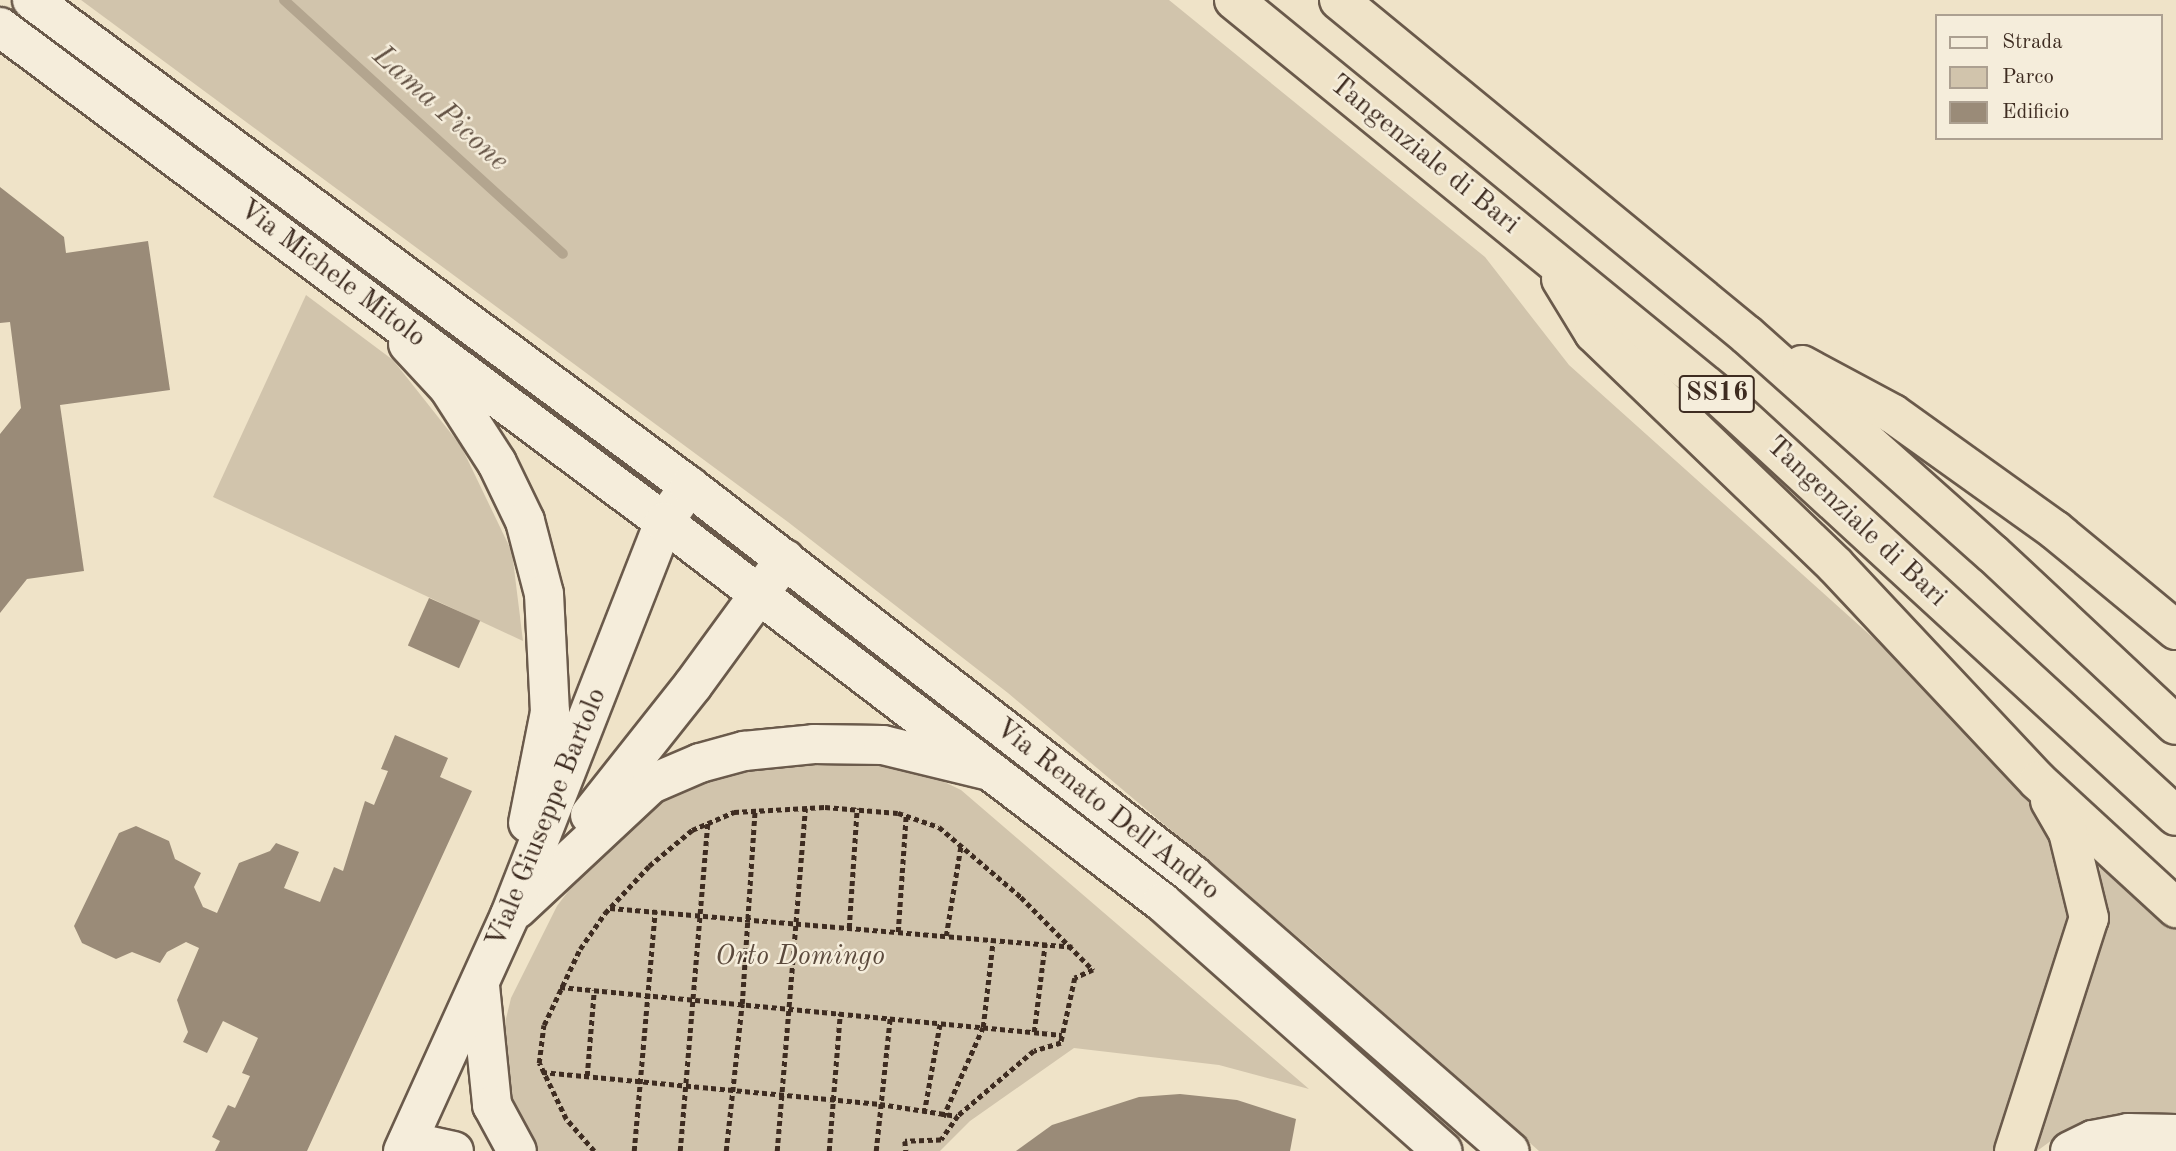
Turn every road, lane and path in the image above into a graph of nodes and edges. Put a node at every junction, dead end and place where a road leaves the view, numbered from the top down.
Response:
1 (32, 0) edge
2 (1234, 0) edge
3 (1339, 0) edge
4 (0, 27) edge
5 (1545, 253) junction
6 (371, 303) junction
7 (1747, 335) junction
8 (689, 486) junction
9 (664, 522) junction
10 (785, 559) junction
11 (760, 595) junction
12 (2176, 630) edge
13 (2176, 725) edge
14 (992, 771) junction
15 (2038, 781) junction
16 (805, 808) junction
17 (856, 808) junction
18 (755, 809) junction
19 (906, 815) junction
20 (2176, 816) edge
21 (708, 821) junction
22 (961, 844) junction
23 (610, 908) junction
24 (2176, 908) edge
25 (655, 911) junction
26 (510, 915) junction
27 (698, 915) junction
28 (748, 919) junction
29 (795, 923) junction
30 (849, 928) junction
31 (898, 932) junction
32 (946, 936) junction
33 (993, 940) junction
34 (1045, 944) junction
35 (1073, 947) junction
36 (480, 981) junction
37 (560, 987) junction
38 (594, 990) junction
39 (645, 994) junction
40 (690, 999) junction
41 (743, 1004) junction
42 (789, 1008) junction
43 (840, 1013) junction
44 (890, 1018) junction
45 (940, 1023) junction
46 (983, 1027) junction
47 (1034, 1032) junction
48 (1062, 1035) junction
49 (542, 1072) junction
50 (586, 1076) junction
51 (637, 1082) junction
52 (683, 1087) junction
53 (733, 1091) junction
54 (782, 1097) junction
55 (833, 1101) junction
56 (880, 1104) junction
57 (924, 1113) junction
58 (943, 1116) junction
59 (958, 1116) junction
60 (2176, 1134) edge
61 (409, 1148) edge
62 (454, 1151) edge
63 (517, 1151) edge
64 (594, 1151) edge
65 (634, 1151) edge
66 (680, 1151) edge
67 (726, 1151) edge
68 (778, 1151) edge
69 (829, 1151) edge
70 (876, 1151) edge
71 (906, 1151) edge
72 (1442, 1151) edge
73 (1509, 1151) edge
74 (2014, 1151) edge
75 (2070, 1151) edge

1 - 8 street, Via Michele Mitolo
2 - 5 highway, Tangenziale di Bari / SS16
3 - 7 highway, SS16
4 - 6 street, Via Michele Mitolo
5 - 15 highway
5 - 20 highway, Tangenziale di Bari / SS16
6 - 9 street, Via Michele Mitolo
6 - 26 street
7 - 12 highway
7 - 13 highway, SS16
8 - 9 street, Viale Giuseppe Bartolo
8 - 10 street, Via Renato Dell'Andro
9 - 11 street, Via Renato Dell'Andro
9 - 26 street, Viale Giuseppe Bartolo
10 - 11 street
10 - 73 street, Via Renato Dell'Andro
11 - 14 street, Via Renato Dell'Andro
11 - 26 street
14 - 26 street
14 - 72 street, Via Renato Dell'Andro
15 - 24 highway
15 - 74 highway
16 - 17 path
16 - 18 path
16 - 29 path
17 - 19 path
17 - 30 path
18 - 21 path
18 - 28 path
19 - 22 path
19 - 31 path
21 - 23 path
21 - 27 path
22 - 32 path
22 - 35 path
23 - 25 path
23 - 37 path
25 - 27 path
25 - 39 path
26 - 36 street, Viale Giuseppe Bartolo
27 - 28 path
27 - 40 path
28 - 29 path
28 - 41 path
29 - 30 path
29 - 42 path
30 - 31 path
31 - 32 path
32 - 33 path
33 - 34 path
33 - 46 path
34 - 35 path
34 - 47 path
35 - 48 path
36 - 61 street, Viale Giuseppe Bartolo
36 - 63 street
37 - 38 path
37 - 49 path
38 - 39 path
38 - 50 path
39 - 40 path
39 - 51 path
40 - 41 path
40 - 52 path
41 - 42 path
41 - 53 path
42 - 43 path
42 - 54 path
43 - 44 path
43 - 55 path
44 - 45 path
44 - 56 path
45 - 46 path
45 - 57 path
46 - 47 path
46 - 58 path
47 - 48 path
48 - 59 path
49 - 50 path
49 - 64 path
50 - 51 path
51 - 52 path
51 - 65 path
52 - 53 path
52 - 66 path
53 - 54 path
53 - 67 path
54 - 55 path
54 - 68 path
55 - 56 path
55 - 69 path
56 - 57 path
56 - 70 path
57 - 58 path
58 - 59 path
59 - 71 path
60 - 75 street
61 - 62 street

